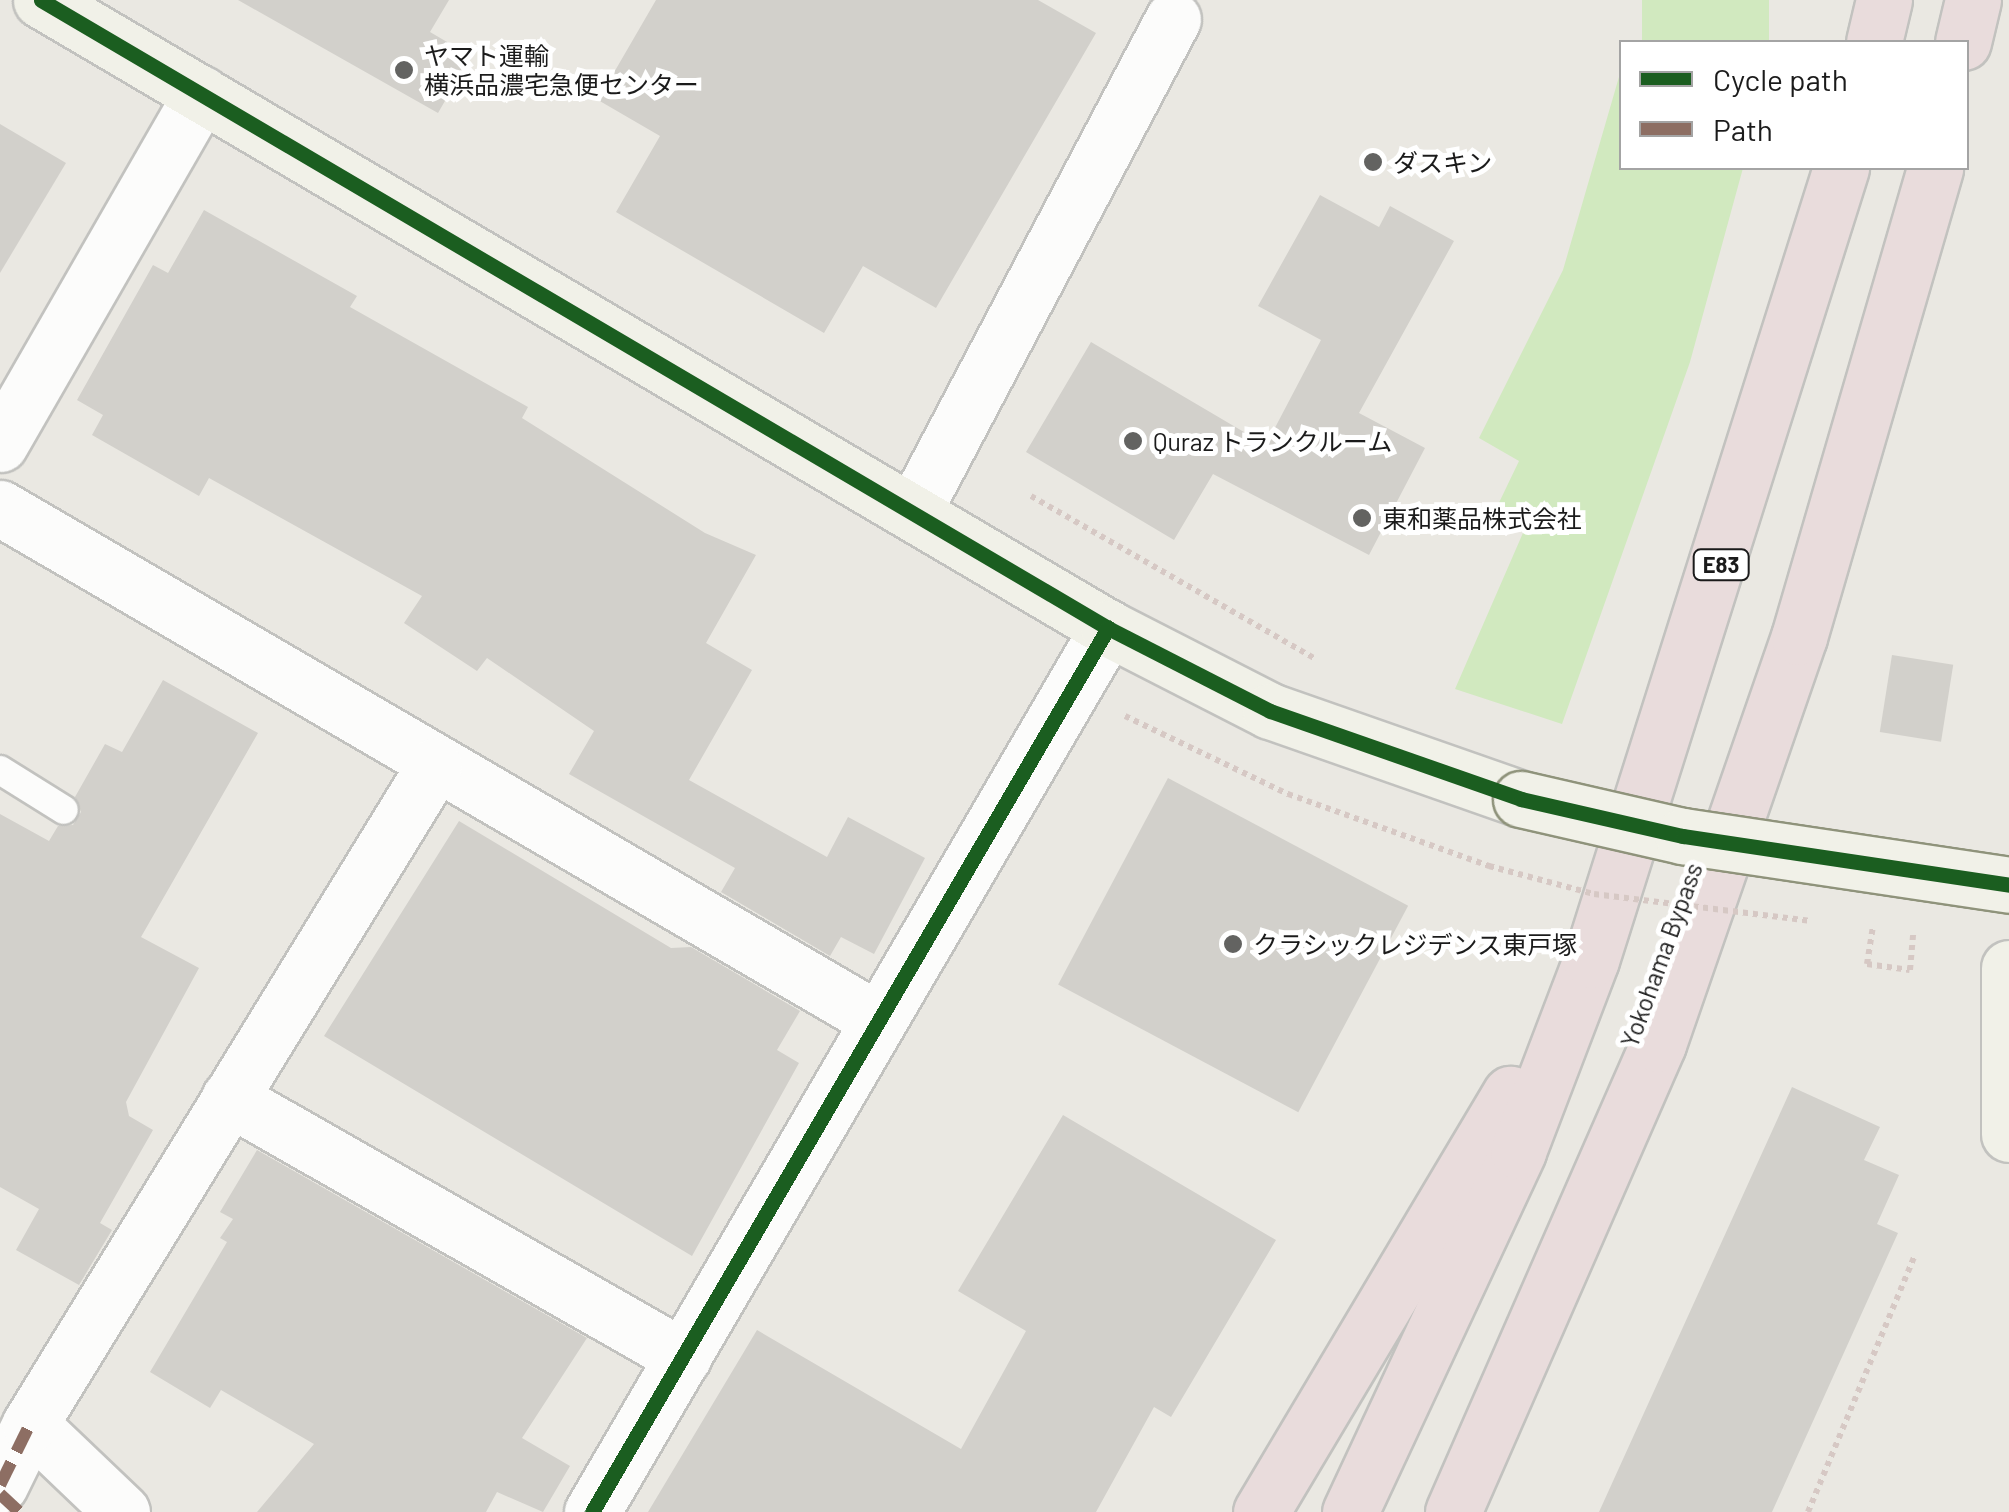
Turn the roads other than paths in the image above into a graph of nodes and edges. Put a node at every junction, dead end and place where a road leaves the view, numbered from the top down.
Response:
1 (41, 0) edge
2 (1884, 0) edge
3 (1973, 0) edge
4 (1173, 19) dead end
5 (1874, 40) edge
6 (1963, 40) edge
7 (202, 94) junction
8 (1839, 170) edge
9 (1934, 170) edge
10 (0, 444) edge
11 (0, 508) edge
12 (914, 510) junction
13 (1108, 628) junction
14 (434, 766) junction
15 (0, 770) edge
16 (64, 810) dead end
17 (2009, 884) edge
18 (1590, 960) junction
19 (2009, 968) edge
20 (878, 1020) junction
21 (228, 1098) junction
22 (2009, 1134) edge
23 (683, 1357) junction
24 (30, 1424) junction
25 (0, 1485) edge
26 (0, 1494) edge
27 (19, 1512) edge
28 (122, 1512) edge
29 (592, 1512) edge
30 (1261, 1512) edge
31 (1350, 1512) edge
32 (1453, 1512) edge

1 - 7 street
2 - 5 highway
3 - 6 highway
4 - 12 street
7 - 10 street
7 - 12 street
8 - 18 highway, E83
9 - 32 highway, Yokohama Bypass
11 - 14 street
12 - 13 street
13 - 17 street, bridge
13 - 20 street
14 - 20 street
14 - 21 street
15 - 16 lane
18 - 30 highway
18 - 31 highway, E83
19 - 22 street
20 - 23 street
21 - 23 street
21 - 24 street
23 - 29 street
24 - 25 street
24 - 28 street
26 - 27 street

